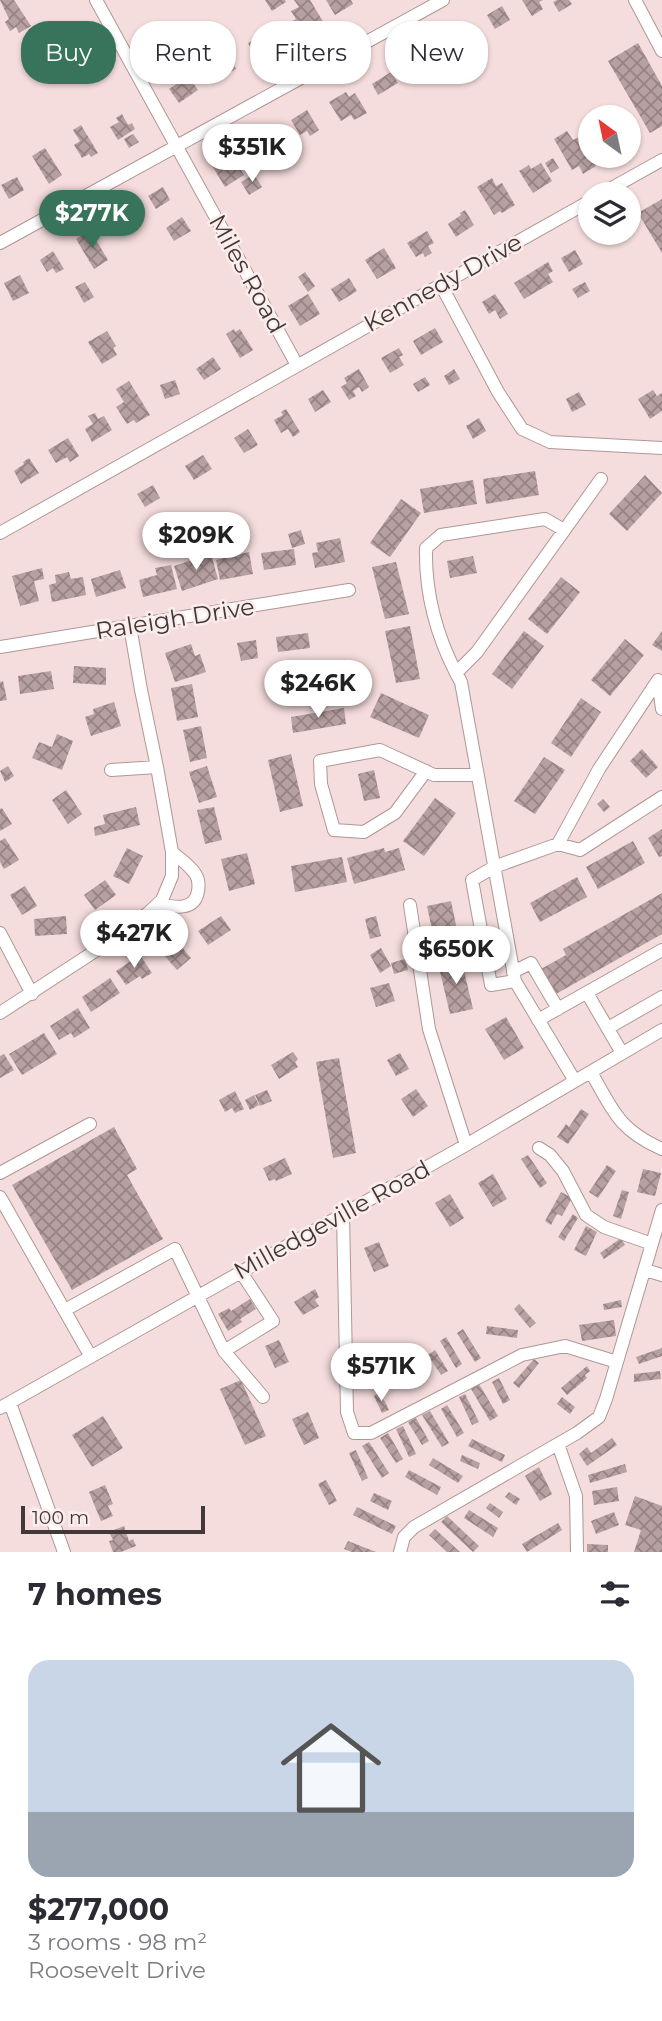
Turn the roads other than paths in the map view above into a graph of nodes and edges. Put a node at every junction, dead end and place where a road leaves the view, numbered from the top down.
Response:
1 (96, 0) edge
2 (443, 0) edge
3 (635, 0) edge
4 (662, 51) edge
5 (177, 146) junction
6 (662, 160) edge
7 (623, 182) edge
8 (578, 208) edge
9 (0, 243) edge
10 (441, 285) junction
11 (297, 365) junction
12 (662, 448) edge
13 (601, 479) dead end
14 (564, 530) junction
15 (0, 533) edge
16 (349, 590) dead end
17 (130, 626) junction
18 (0, 647) edge
19 (456, 673) junction
20 (662, 709) edge
21 (158, 766) junction
22 (111, 770) dead end
23 (426, 771) junction
24 (478, 775) junction
25 (662, 797) edge
26 (558, 844) junction
27 (172, 852) junction
28 (494, 867) junction
29 (158, 904) junction
30 (410, 905) dead end
31 (0, 933) edge
32 (662, 950) edge
33 (514, 976) junction
34 (587, 993) junction
35 (32, 994) junction
36 (662, 997) edge
37 (558, 1009) junction
38 (0, 1013) edge
39 (538, 1020) junction
40 (608, 1028) junction
41 (662, 1030) edge
42 (622, 1053) junction
43 (591, 1072) junction
44 (575, 1081) junction
45 (90, 1124) dead end
46 (466, 1145) junction
47 (539, 1148) dead end
48 (662, 1149) edge
49 (0, 1173) edge
50 (0, 1198) edge
51 (662, 1209) edge
52 (343, 1214) junction
53 (652, 1244) junction
54 (645, 1270) junction
55 (241, 1272) junction
56 (662, 1275) edge
57 (197, 1296) junction
58 (65, 1310) junction
59 (224, 1351) junction
60 (91, 1357) junction
61 (617, 1362) junction
62 (263, 1397) dead end
63 (5, 1405) edge
64 (558, 1444) junction
65 (64, 1552) edge
66 (400, 1552) edge
67 (576, 1552) edge

1 - 5 street, Miles Road
2 - 5 street
3 - 4 street
5 - 9 street
5 - 11 street, Miles Road
6 - 7 street
8 - 10 street, Kennedy Drive
10 - 11 street, Kennedy Drive
10 - 12 street
11 - 15 street, Kennedy Drive
13 - 14 street
14 - 19 street
14 - 19 street
16 - 17 street, Raleigh Drive
17 - 18 street, Raleigh Drive
17 - 21 street
19 - 24 street
20 - 26 street
21 - 22 street
21 - 27 street
23 - 23 street
23 - 24 street
24 - 28 street
25 - 26 street
26 - 28 street
27 - 29 street
27 - 29 street
28 - 33 street
28 - 33 street
29 - 35 street
30 - 46 street
31 - 35 street
32 - 34 street
33 - 37 street
33 - 39 street
34 - 37 street
34 - 40 street
35 - 38 street
36 - 40 street
37 - 39 street
39 - 44 street
40 - 42 street
41 - 42 street, Milledgeville Road
42 - 43 street, Milledgeville Road
43 - 44 street, Milledgeville Road
43 - 48 street
44 - 46 street, Milledgeville Road
45 - 49 street
46 - 52 street, Milledgeville Road
47 - 53 street
50 - 58 street
51 - 53 street
52 - 55 street, Milledgeville Road
52 - 61 street
53 - 54 street
54 - 56 street
54 - 61 street
55 - 57 street, Milledgeville Road
55 - 59 street
57 - 58 street
57 - 59 street
57 - 60 street, Milledgeville Road
58 - 60 street
59 - 62 street
60 - 63 street, Milledgeville Road
61 - 64 street
63 - 65 street
64 - 66 street
64 - 67 street

